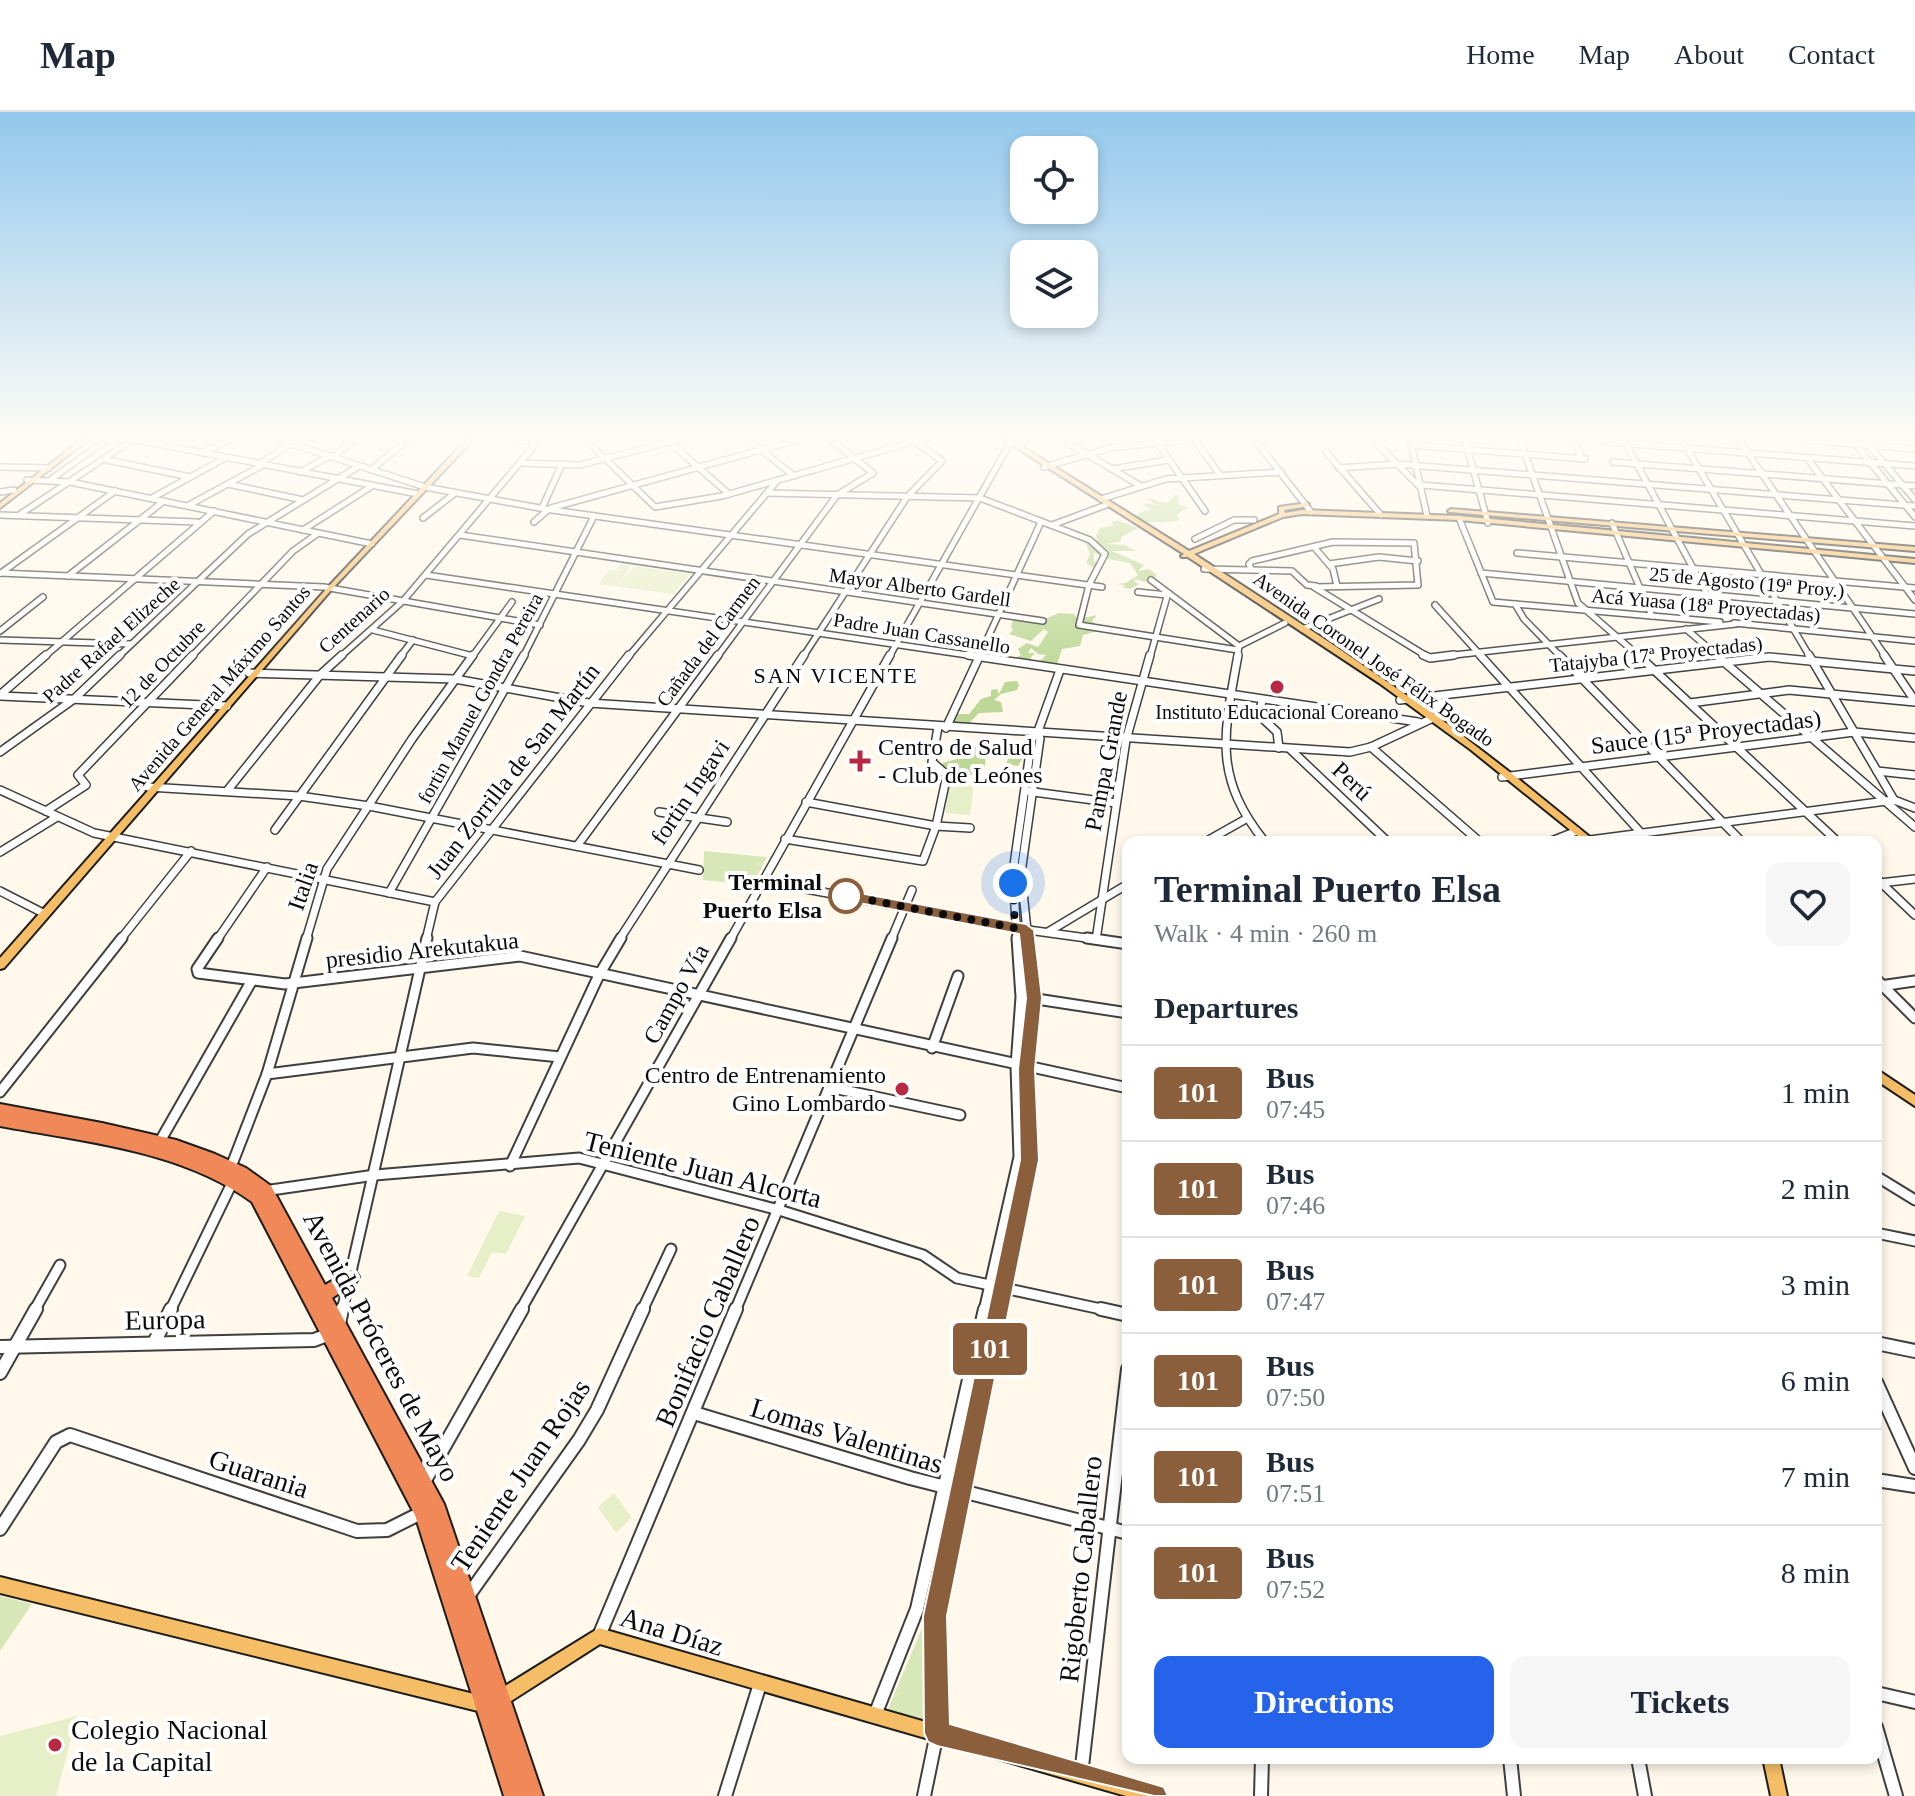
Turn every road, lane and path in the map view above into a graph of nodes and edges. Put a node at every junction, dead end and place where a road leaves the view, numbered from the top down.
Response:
1 (1459, 518) edge
2 (66, 519) edge
3 (74, 519) junction
4 (139, 519) edge
5 (203, 519) edge
6 (251, 519) edge
7 (273, 519) edge
8 (321, 519) edge
9 (393, 519) edge
10 (474, 519) edge
11 (537, 519) edge
12 (593, 519) edge
13 (612, 519) edge
14 (745, 519) edge
15 (820, 519) edge
16 (893, 519) edge
17 (969, 519) edge
18 (1032, 519) edge
19 (1066, 519) edge
20 (1129, 519) edge
21 (1273, 519) edge
22 (1462, 519) edge
23 (1487, 519) edge
24 (1549, 519) edge
25 (1565, 519) edge
26 (1666, 519) edge
27 (1730, 519) edge
28 (1793, 519) edge
29 (1825, 519) edge
30 (1854, 519) edge
31 (1254, 520) dead end
32 (135, 521) junction
33 (1856, 521) junction
34 (198, 522) junction
35 (267, 522) junction
36 (534, 522) dead end
37 (1041, 522) junction
38 (1488, 523) junction
39 (1612, 523) junction
40 (1052, 525) junction
41 (1220, 526) junction
42 (1915, 526) edge
43 (1671, 528) junction
44 (1552, 529) junction
45 (303, 530) junction
46 (317, 534) junction
47 (1236, 534) junction
48 (1617, 534) junction
49 (1739, 534) junction
50 (460, 535) junction
51 (730, 536) junction
52 (1195, 539) dead end
53 (1677, 540) junction
54 (1807, 540) junction
55 (369, 544) junction
56 (801, 545) junction
57 (1746, 546) junction
58 (1874, 546) junction
59 (1314, 547) junction
60 (1915, 549) edge
61 (1815, 552) junction
62 (576, 553) junction
63 (1517, 553) dead end
64 (870, 555) junction
65 (1187, 555) junction
66 (1562, 557) junction
67 (1883, 558) junction
68 (1418, 561) junction
69 (1915, 561) edge
70 (1629, 563) junction
71 (1329, 564) junction
72 (943, 565) junction
73 (1693, 568) junction
74 (1208, 569) junction
75 (1251, 569) junction
76 (701, 571) junction
77 (0, 573) edge
78 (1481, 573) junction
79 (426, 575) junction
80 (1016, 575) junction
81 (1762, 575) junction
82 (68, 576) junction
83 (132, 579) junction
84 (1151, 580) dead end
85 (1571, 581) junction
86 (1835, 581) junction
87 (198, 582) junction
88 (773, 582) junction
89 (261, 584) junction
90 (1089, 585) junction
91 (1317, 586) junction
92 (1337, 586) junction
93 (1102, 587) dead end
94 (1906, 587) junction
95 (327, 588) junction
96 (1640, 588) junction
97 (1915, 588) edge
98 (845, 592) junction
99 (1138, 592) dead end
100 (555, 594) junction
101 (1168, 594) junction
102 (1707, 594) junction
103 (43, 597) dead end
104 (1379, 599) dead end
105 (1915, 600) edge
106 (403, 601) junction
107 (1778, 601) junction
108 (512, 602) dead end
109 (919, 603) junction
110 (1515, 604) junction
111 (1435, 605) dead end
112 (1853, 608) junction
113 (1585, 609) junction
114 (1349, 611) junction
115 (666, 612) junction
116 (1915, 614) edge
117 (998, 615) junction
118 (1652, 616) junction
119 (1673, 617) junction
120 (499, 618) junction
121 (1043, 621) dead end
122 (743, 623) junction
123 (1285, 623) junction
124 (1736, 624) junction
125 (540, 625) junction
126 (1302, 629) junction
127 (1687, 629) junction
128 (1794, 629) junction
129 (373, 630) junction
130 (0, 631) edge
131 (818, 633) junction
132 (1618, 637) junction
133 (1872, 637) junction
134 (1155, 638) junction
135 (0, 640) edge
136 (413, 640) junction
137 (1915, 641) edge
138 (60, 642) junction
139 (131, 644) junction
140 (1549, 644) junction
141 (896, 645) junction
142 (1238, 648) junction
143 (1479, 652) junction
144 (473, 656) junction
145 (978, 658) junction
146 (1812, 660) junction
147 (1724, 662) junction
148 (1894, 669) junction
149 (1060, 670) junction
150 (1654, 670) junction
151 (1915, 671) edge
152 (252, 673) junction
153 (320, 675) junction
154 (386, 677) junction
155 (1582, 678) junction
156 (455, 679) junction
157 (1142, 683) junction
158 (1510, 687) junction
159 (508, 688) junction
160 (1762, 694) junction
161 (1832, 694) junction
162 (0, 696) edge
163 (1231, 696) junction
164 (74, 699) junction
165 (1403, 699) junction
166 (1262, 701) junction
167 (1915, 701) edge
168 (147, 702) junction
169 (589, 703) junction
170 (1690, 703) junction
171 (223, 706) junction
172 (676, 709) junction
173 (765, 715) junction
174 (1429, 718) junction
175 (854, 721) junction
176 (1393, 721) junction
177 (942, 728) junction
178 (1854, 732) junction
179 (1037, 734) junction
180 (1400, 734) junction
181 (1811, 737) junction
182 (1915, 738) edge
183 (1126, 740) junction
184 (1223, 745) junction
185 (1371, 747) junction
186 (1736, 747) junction
187 (1279, 748) junction
188 (1289, 748) junction
189 (0, 752) edge
190 (1660, 756) junction
191 (1581, 766) junction
192 (1877, 771) junction
193 (1915, 775) edge
194 (1505, 776) junction
195 (152, 788) junction
196 (0, 790) edge
197 (227, 791) junction
198 (1027, 791) junction
199 (299, 796) junction
200 (1890, 800) junction
201 (806, 802) junction
202 (1116, 803) junction
203 (369, 806) junction
204 (1915, 808) edge
205 (46, 811) junction
206 (659, 812) dead end
207 (1805, 812) junction
208 (433, 816) junction
209 (57, 817) junction
210 (696, 818) junction
211 (1244, 820) junction
212 (1722, 821) junction
213 (727, 822) dead end
214 (936, 826) junction
215 (1915, 827) edge
216 (970, 828) dead end
217 (494, 829) junction
218 (275, 830) dead end
219 (1574, 832) junction
220 (1641, 833) junction
221 (110, 836) junction
222 (1216, 836) edge
223 (1259, 836) edge
224 (1382, 836) edge
225 (1473, 836) edge
226 (1564, 836) edge
227 (1579, 836) edge
228 (1620, 836) edge
229 (1736, 836) edge
230 (1831, 836) edge
231 (785, 839) junction
232 (577, 846) junction
233 (191, 851) junction
234 (0, 852) edge
235 (667, 863) junction
236 (267, 867) junction
237 (699, 870) dead end
238 (325, 879) junction
239 (1915, 879) edge
240 (763, 881) junction
241 (1882, 881) edge
242 (1882, 885) edge
243 (1122, 887) edge
244 (912, 890) dead end
245 (0, 891) edge
246 (389, 893) junction
247 (1102, 899) junction
248 (435, 902) junction
249 (904, 907) junction
250 (42, 913) junction
251 (1915, 915) edge
252 (1021, 929) junction
253 (1047, 933) junction
254 (1096, 940) junction
255 (1122, 943) edge
256 (0, 956) edge
257 (0, 965) edge
258 (420, 968) junction
259 (599, 975) junction
260 (958, 976) dead end
261 (1915, 981) edge
262 (251, 982) junction
263 (295, 983) junction
264 (1882, 984) edge
265 (1882, 988) edge
266 (697, 997) junction
267 (1021, 997) junction
268 (1034, 998) junction
269 (1122, 1012) edge
270 (1915, 1018) edge
271 (852, 1030) junction
272 (932, 1048) junction
273 (399, 1057) junction
274 (560, 1057) junction
275 (1021, 1068) junction
276 (1882, 1069) edge
277 (267, 1074) junction
278 (1882, 1078) edge
279 (829, 1087) junction
280 (1122, 1087) edge
281 (0, 1092) edge
282 (1915, 1093) edge
283 (1915, 1101) edge
284 (0, 1110) edge
285 (960, 1115) dead end
286 (0, 1120) edge
287 (159, 1143) junction
288 (604, 1165) junction
289 (510, 1166) junction
290 (233, 1175) junction
291 (375, 1175) junction
292 (1882, 1180) edge
293 (259, 1192) junction
294 (1915, 1200) edge
295 (779, 1210) junction
296 (1882, 1234) edge
297 (1915, 1241) edge
298 (671, 1249) dead end
299 (60, 1265) dead end
300 (351, 1277) junction
301 (998, 1287) junction
302 (324, 1294) junction
303 (1122, 1314) edge
304 (334, 1329) junction
305 (154, 1343) junction
306 (1882, 1344) edge
307 (16, 1346) junction
308 (0, 1347) edge
309 (1915, 1351) edge
310 (0, 1373) edge
311 (1882, 1395) edge
312 (694, 1413) junction
313 (1122, 1417) edge
314 (1915, 1468) edge
315 (1882, 1481) edge
316 (424, 1482) junction
317 (1915, 1486) edge
318 (944, 1489) junction
319 (961, 1493) junction
320 (429, 1507) junction
321 (1108, 1528) junction
322 (0, 1529) edge
323 (1122, 1532) edge
324 (0, 1585) edge
325 (467, 1597) junction
326 (917, 1609) junction
327 (935, 1616) junction
328 (599, 1636) junction
329 (760, 1684) junction
330 (1882, 1694) edge
331 (493, 1701) junction
332 (1915, 1702) edge
333 (875, 1715) junction
334 (937, 1733) junction
335 (1882, 1748) edge
336 (1262, 1764) edge
337 (1511, 1764) edge
338 (1639, 1764) edge
339 (1772, 1764) edge
340 (1081, 1775) junction
341 (514, 1796) edge
342 (533, 1796) edge
343 (725, 1796) edge
344 (924, 1796) edge
345 (1155, 1796) edge
346 (1261, 1796) edge
347 (1514, 1796) edge
348 (1645, 1796) edge
349 (1779, 1796) edge
350 (1896, 1796) edge

1 - 78 street
2 - 3 street
3 - 32 street
3 - 77 street
4 - 32 street
5 - 34 street
6 - 35 street
7 - 35 street, Padre Rafael Elizeche
8 - 45 street
9 - 55 main road, Avenida General Máximo Santos
10 - 50 street, Centenario
11 - 36 street
12 - 62 street, fortin Manuel Gondra Pereira
13 - 51 street
14 - 51 street, Juan Zorrilla de San Martín
15 - 56 street, Cañada del Carmen
16 - 64 street, fortin Ingavi
17 - 72 street, Campo Vía
18 - 37 street
19 - 40 street
20 - 65 main road, Avenida Coronel José Félix Bogado
21 - 47 main road
22 - 38 main road
23 - 38 street
24 - 44 street
25 - 39 main road
26 - 43 street
27 - 49 street
28 - 54 street
29 - 33 street
30 - 33 street
31 - 41 street
32 - 34 street
32 - 82 street
33 - 42 street
33 - 58 street
34 - 83 street
35 - 45 street
35 - 87 street, Padre Rafael Elizeche
37 - 40 street
37 - 80 street
38 - 44 main road
39 - 43 main road
39 - 48 street
40 - 90 street
41 - 47 street
41 - 52 street
43 - 49 main road
43 - 53 street
44 - 48 main road
44 - 66 street
45 - 46 street
46 - 55 street
46 - 89 street, 12 de Octubre
47 - 65 main road
48 - 53 main road
48 - 70 street
49 - 54 main road
49 - 57 street
50 - 62 street, Mayor Alberto Gardell
50 - 79 street, Centenario
51 - 56 street
51 - 76 street, Juan Zorrilla de San Martín
53 - 57 main road
53 - 73 street
54 - 58 main road
54 - 61 street
55 - 95 main road, Avenida General Máximo Santos
56 - 64 street
56 - 88 street, Cañada del Carmen
57 - 61 main road
57 - 81 street
58 - 60 main road
58 - 67 street
59 - 68 street
59 - 71 street
59 - 75 street
61 - 67 main road
61 - 86 street
62 - 76 street, Mayor Alberto Gardell
62 - 100 street, fortin Manuel Gondra Pereira
63 - 66 street
64 - 72 street
64 - 98 street, fortin Ingavi
65 - 74 main road, Avenida Coronel José Félix Bogado
66 - 70 street
66 - 85 street
67 - 69 main road
67 - 94 street
68 - 71 street
68 - 92 street
70 - 73 street
70 - 96 street
71 - 92 street
72 - 80 street
72 - 109 street, Campo Vía
73 - 81 street
73 - 102 street
74 - 75 street
74 - 123 main road, Avenida Coronel José Félix Bogado
74 - 126 main road, Avenida Coronel José Félix Bogado
75 - 91 street
76 - 88 street, Mayor Alberto Gardell
76 - 115 street, Juan Zorrilla de San Martín
77 - 82 street
78 - 85 street, 25 de Agosto (19ª Proy.)
78 - 110 street, Acá Yuasa (18ª Proyectadas)
79 - 100 street, Padre Juan Cassanello
79 - 106 street, Centenario
80 - 90 street
80 - 117 street
81 - 86 street
81 - 107 street
82 - 83 street
83 - 87 street
83 - 138 street
84 - 101 street
85 - 96 street, 25 de Agosto (19ª Proy.)
85 - 113 street
86 - 94 street
86 - 112 street
87 - 89 street
87 - 139 street, Padre Rafael Elizeche
88 - 98 street, Mayor Alberto Gardell
88 - 122 street, Cañada del Carmen
89 - 95 street
89 - 168 street, 12 de Octubre
90 - 93 street
90 - 134 street
91 - 92 street
91 - 114 street
94 - 97 street
94 - 105 street
95 - 106 street
95 - 152 main road, Avenida General Máximo Santos
96 - 102 street, 25 de Agosto (19ª Proy.)
96 - 118 street
98 - 109 street, Mayor Alberto Gardell
98 - 131 street, fortin Ingavi
99 - 101 street
100 - 115 street, Padre Juan Cassanello
100 - 125 street, fortin Manuel Gondra Pereira
101 - 134 street, Pampa Grande
101 - 142 street
102 - 107 street, 25 de Agosto (19ª Proy.)
103 - 130 street
104 - 114 street
106 - 120 street
106 - 129 street, Centenario
107 - 112 street, 25 de Agosto (19ª Proy.)
107 - 128 street
108 - 120 street, Italia
109 - 117 street, Mayor Alberto Gardell
109 - 141 street, Campo Vía
110 - 113 street, Acá Yuasa (18ª Proyectadas)
110 - 140 street
111 - 143 street
112 - 116 street, 25 de Agosto (19ª Proy.)
112 - 133 street
113 - 118 street, Acá Yuasa (18ª Proyectadas)
113 - 132 street
114 - 126 street
114 - 143 street
115 - 122 street, Padre Juan Cassanello
115 - 169 street, Juan Zorrilla de San Martín
117 - 121 street, Mayor Alberto Gardell
117 - 145 street
118 - 119 street, Acá Yuasa (18ª Proyectadas)
119 - 124 street, Acá Yuasa (18ª Proyectadas)
119 - 127 street
120 - 125 street
120 - 144 street, Italia
122 - 131 street, Padre Juan Cassanello
122 - 172 street, Cañada del Carmen
123 - 142 street
123 - 165 main road, Avenida Coronel José Félix Bogado
124 - 127 street
124 - 128 street, Acá Yuasa (18ª Proyectadas)
125 - 159 street, fortin Manuel Gondra Pereira
126 - 165 main road, Avenida Coronel José Félix Bogado
127 - 132 street
127 - 147 street
128 - 133 street, Acá Yuasa (18ª Proyectadas)
128 - 146 street
129 - 136 street
129 - 153 street, Centenario
131 - 141 street, Padre Juan Cassanello
131 - 173 street, fortin Ingavi
132 - 140 street
132 - 150 street
133 - 137 street, Acá Yuasa (18ª Proyectadas)
133 - 148 street
134 - 142 street
134 - 157 street, Pampa Grande
135 - 138 street
136 - 144 street
136 - 154 street
138 - 139 street
138 - 162 street
139 - 164 street, Padre Rafael Elizeche
140 - 143 street
140 - 155 street
141 - 145 street, Padre Juan Cassanello
141 - 175 street, Campo Vía
142 - 163 street
143 - 158 street
144 - 156 street, Italia
145 - 149 street, Padre Juan Cassanello
145 - 177 street
146 - 147 street, Tatajyba (17ª Proyectadas)
146 - 148 street, Tatajyba (17ª Proyectadas)
146 - 161 street
147 - 150 street, Tatajyba (17ª Proyectadas)
147 - 160 street
148 - 151 street, Tatajyba (17ª Proyectadas)
148 - 167 street
149 - 157 street, Padre Juan Cassanello
149 - 179 street
150 - 155 street, Tatajyba (17ª Proyectadas)
150 - 170 street
152 - 153 street
152 - 171 main road, Avenida General Máximo Santos
153 - 154 street
153 - 197 street, Centenario
154 - 156 street
154 - 199 street
155 - 158 street, Tatajyba (17ª Proyectadas)
155 - 190 street
156 - 159 street
156 - 203 street, Italia
157 - 163 street, Padre Juan Cassanello
157 - 183 street, Pampa Grande
158 - 165 street, Tatajyba (17ª Proyectadas)
158 - 191 street
159 - 169 street
159 - 208 street, fortin Manuel Gondra Pereira
160 - 161 street
160 - 170 street
160 - 181 street
161 - 167 street
161 - 178 street
162 - 164 street
163 - 166 street, Padre Juan Cassanello
163 - 184 street
164 - 168 street
164 - 189 street, Padre Rafael Elizeche
165 - 174 main road, Avenida Coronel José Félix Bogado
166 - 176 street, Padre Juan Cassanello
166 - 187 street
168 - 171 street
168 - 205 street, 12 de Octubre
169 - 172 street
169 - 217 street, Juan Zorrilla de San Martín
170 - 186 street
171 - 195 main road, Avenida General Máximo Santos
172 - 173 street
172 - 232 street, Cañada del Carmen
173 - 175 street
173 - 210 street, fortin Ingavi
174 - 176 street, Padre Juan Cassanello
174 - 180 street
174 - 194 main road, Avenida Coronel José Félix Bogado
175 - 177 street
175 - 201 street, Campo Vía
176 - 180 street
177 - 179 street
177 - 214 street
178 - 181 street, Sauce (15ª Proyectadas)
178 - 182 street, Sauce (15ª Proyectadas)
178 - 192 street
179 - 183 street
179 - 198 street
180 - 185 street
181 - 186 street, Sauce (15ª Proyectadas)
181 - 200 street
183 - 184 street
183 - 202 street, Pampa Grande
184 - 187 street
184 - 211 street
185 - 188 street
185 - 225 street
186 - 190 street, Sauce (15ª Proyectadas)
186 - 207 street
187 - 188 street
188 - 224 street, Perú
190 - 191 street, Sauce (15ª Proyectadas)
190 - 212 street
191 - 194 street, Sauce (15ª Proyectadas)
191 - 220 street
192 - 193 street
192 - 200 street
194 - 219 main road, Avenida Coronel José Félix Bogado
195 - 197 street
195 - 221 main road, Avenida General Máximo Santos
196 - 205 street
197 - 199 street
198 - 202 street
198 - 252 street
199 - 203 street
199 - 218 street
200 - 204 street
200 - 207 street
200 - 215 street
201 - 214 street
201 - 231 street, Campo Vía
202 - 247 street, Pampa Grande
203 - 208 street
203 - 238 street, Italia
205 - 209 street
206 - 210 street
207 - 212 street
207 - 230 street
208 - 217 street
208 - 246 street, fortin Manuel Gondra Pereira
209 - 221 street
209 - 234 street
210 - 213 street
210 - 235 street, fortin Ingavi
211 - 222 street
211 - 223 street
212 - 220 street
212 - 229 street
214 - 216 street
214 - 231 street
217 - 232 street
217 - 248 street, Juan Zorrilla de San Martín
219 - 226 street
219 - 227 main road, Avenida Coronel José Félix Bogado
220 - 228 street
221 - 233 street
221 - 250 main road, Avenida General Máximo Santos
231 - 240 street, Campo Vía
232 - 235 street
233 - 236 street
233 - 281 street
235 - 237 street
235 - 259 street, fortin Ingavi
236 - 238 street
236 - 262 street, presidio Arekutakua
238 - 246 street
238 - 263 street, Italia
239 - 241 street
240 - 249 street
240 - 266 street, Campo Vía
242 - 251 street
243 - 247 street
244 - 249 street, Bonifacio Caballero
245 - 250 street
246 - 248 street
247 - 253 street
247 - 254 street, Pampa Grande
248 - 258 street, Juan Zorrilla de San Martín
249 - 252 street
249 - 271 street, Bonifacio Caballero
250 - 256 main road, Avenida General Máximo Santos
250 - 257 main road, Avenida General Máximo Santos
252 - 253 street
252 - 267 street
252 - 268 street
253 - 254 street
254 - 255 street
258 - 259 street, presidio Arekutakua
258 - 263 street, presidio Arekutakua
258 - 273 street, Juan Zorrilla de San Martín
259 - 266 street, presidio Arekutakua
259 - 274 street, fortin Ingavi
260 - 272 street
261 - 264 street
262 - 263 street, presidio Arekutakua
262 - 287 street
263 - 277 street, Italia
265 - 270 street
266 - 271 street, presidio Arekutakua
266 - 288 street, Campo Vía
267 - 268 street
267 - 275 street
268 - 269 street
268 - 275 street
271 - 272 street, presidio Arekutakua
271 - 279 street, Bonifacio Caballero
272 - 275 street, presidio Arekutakua
273 - 274 street
273 - 277 street
273 - 291 street, Juan Zorrilla de San Martín
274 - 289 street, fortin Ingavi
275 - 280 street, presidio Arekutakua
275 - 301 street
276 - 282 main road
277 - 290 street, Italia
278 - 283 main road
279 - 285 street
279 - 295 street, Bonifacio Caballero
284 - 287 highway, Avenida Próceres de Mayo
286 - 290 highway, Avenida Próceres de Mayo
287 - 290 highway, Avenida Próceres de Mayo
288 - 289 street, Teniente Juan Alcorta
288 - 295 street, Teniente Juan Alcorta
288 - 316 street, Campo Vía
289 - 291 street, Teniente Juan Alcorta
290 - 293 highway, Avenida Próceres de Mayo
290 - 305 street, Italia
291 - 293 street, Teniente Juan Alcorta
291 - 300 street, Juan Zorrilla de San Martín
292 - 294 street
293 - 302 highway, Avenida Próceres de Mayo
293 - 304 highway, Avenida Próceres de Mayo
295 - 301 street, Teniente Juan Alcorta
295 - 312 street, Bonifacio Caballero
296 - 297 street
298 - 325 street, Teniente Juan Rojas
299 - 307 street
300 - 302 highway
300 - 304 street, Juan Zorrilla de San Martín
301 - 303 street, Teniente Juan Alcorta
301 - 318 street
301 - 319 street
302 - 304 highway, Avenida Próceres de Mayo
304 - 305 street, Europa
304 - 316 highway, Avenida Próceres de Mayo
304 - 320 highway, Avenida Próceres de Mayo
305 - 307 street, Europa
306 - 309 street
307 - 308 street, Europa
307 - 310 street
311 - 314 street
312 - 318 street, Lomas Valentinas
312 - 328 street, Bonifacio Caballero
313 - 321 street, Rigoberto Caballero
315 - 317 street
316 - 320 highway, Avenida Próceres de Mayo
318 - 319 street, Lomas Valentinas
318 - 326 street
319 - 321 street, Lomas Valentinas
319 - 327 street
320 - 322 street, Guarania
320 - 325 highway, Avenida Próceres de Mayo
320 - 331 highway, Avenida Próceres de Mayo
321 - 323 street, Lomas Valentinas
321 - 340 street, Rigoberto Caballero
324 - 331 main road
325 - 331 highway, Avenida Próceres de Mayo
326 - 327 street
326 - 333 street
327 - 334 street
328 - 329 main road, Ana Díaz
328 - 331 main road, Ana Díaz
329 - 333 main road, Ana Díaz
329 - 343 street
330 - 332 street
331 - 341 highway, Avenida Próceres de Mayo
331 - 342 highway, Avenida Próceres de Mayo
333 - 334 main road, Ana Díaz
334 - 340 main road, Ana Díaz
334 - 344 street
335 - 350 street
336 - 346 street
337 - 347 street
338 - 348 street
339 - 349 main road
340 - 345 main road, Ana Díaz

